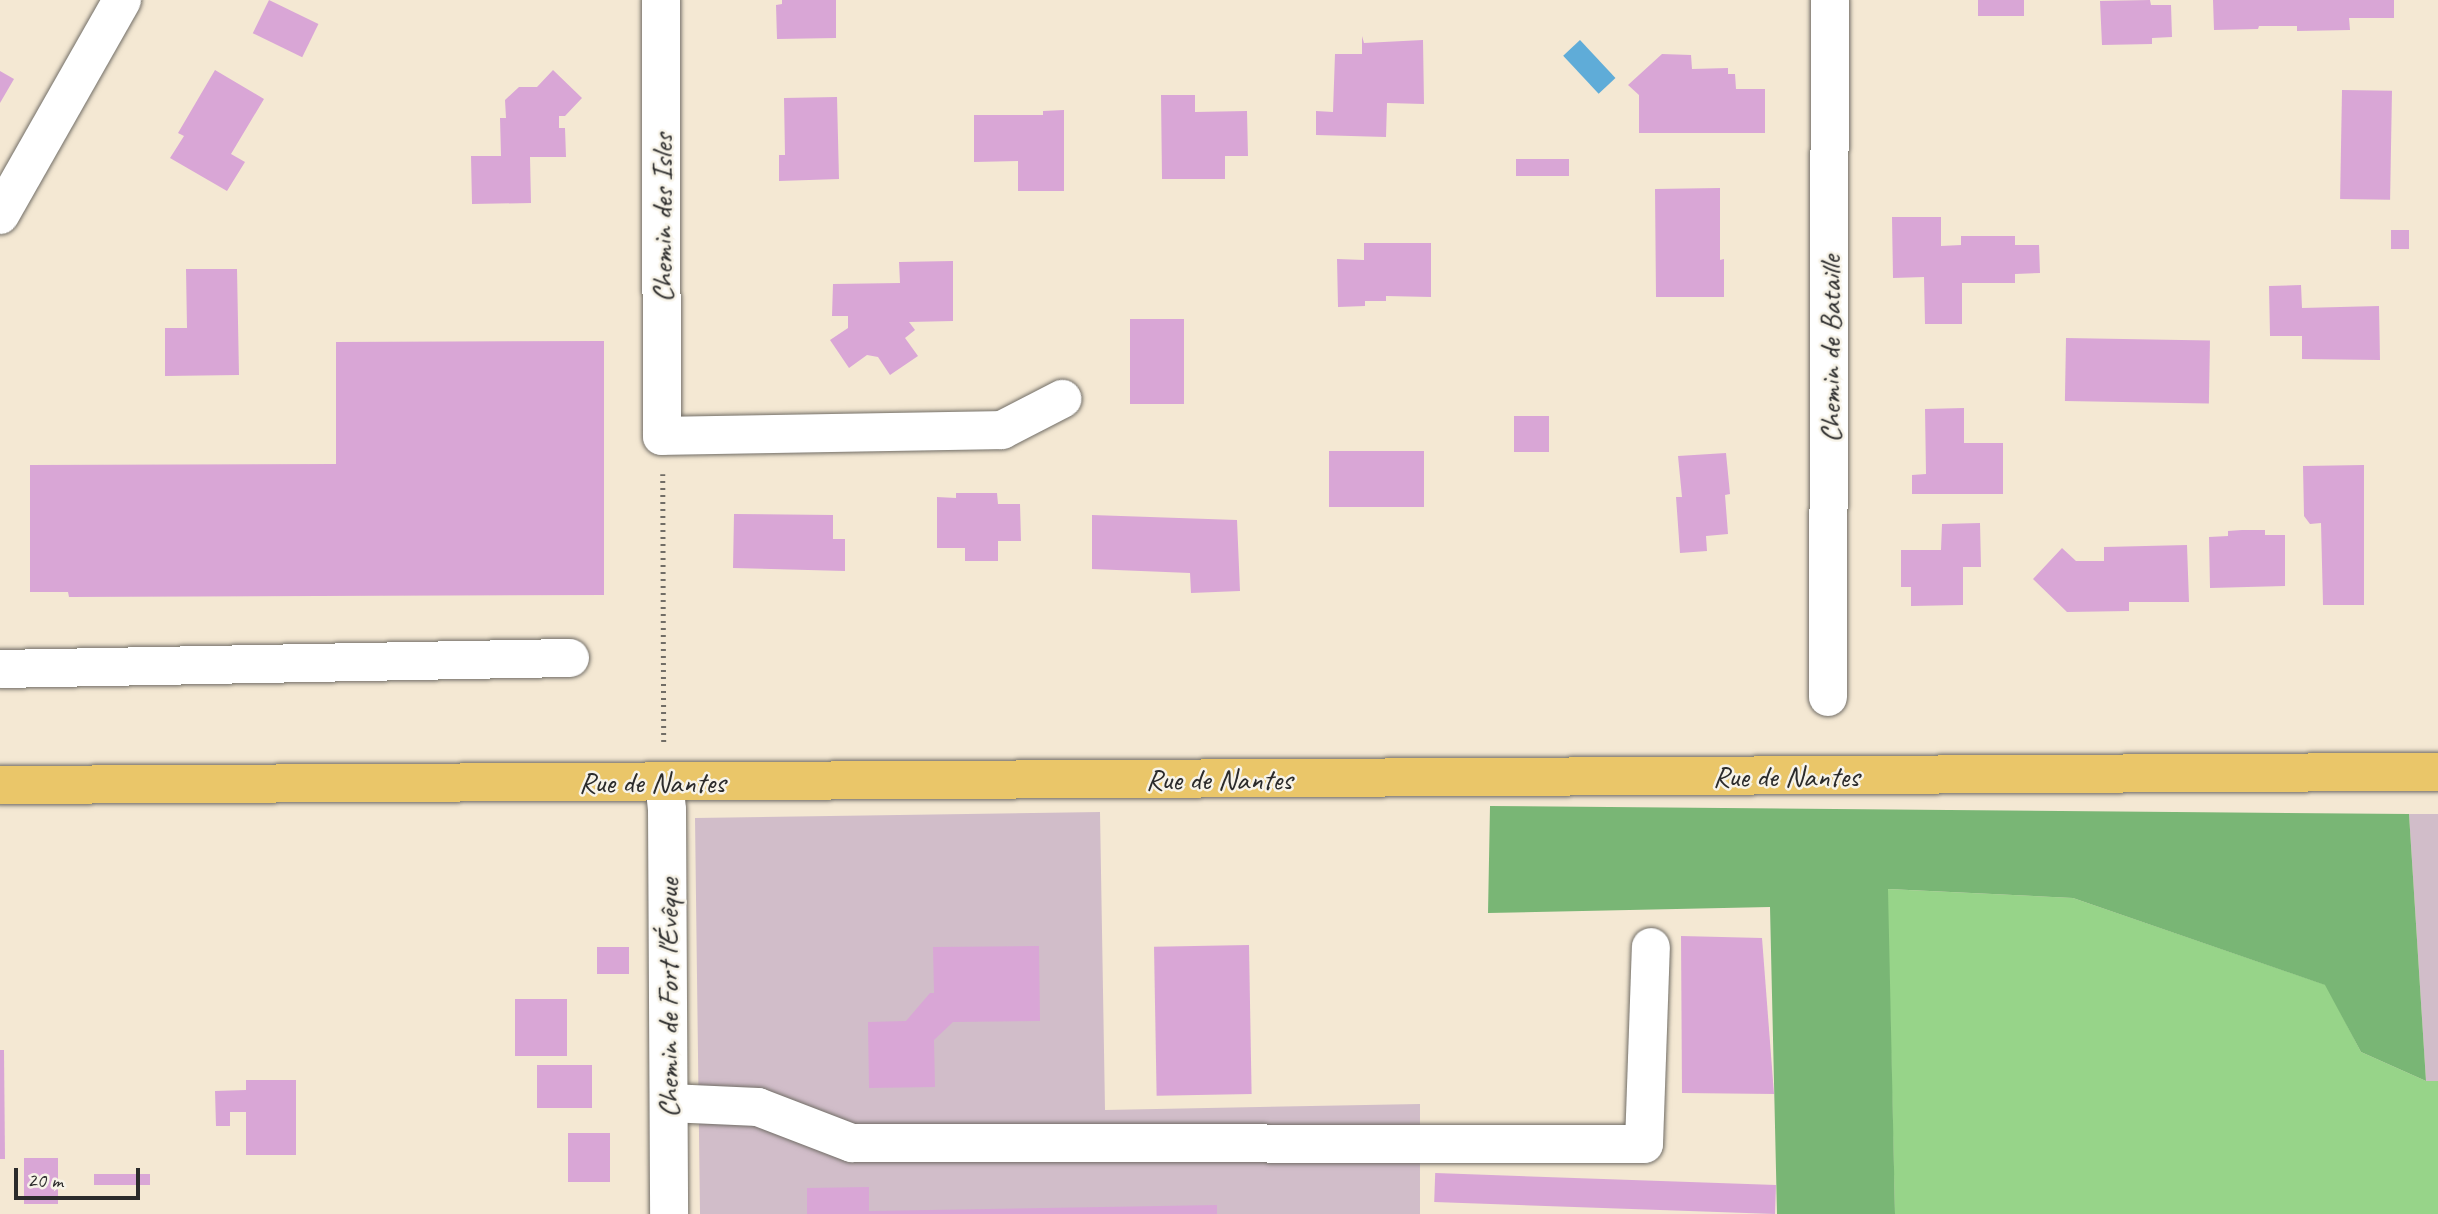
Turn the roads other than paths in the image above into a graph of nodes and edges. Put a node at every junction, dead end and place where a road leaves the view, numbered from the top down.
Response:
1 (122, 0) edge
2 (661, 0) edge
3 (1830, 0) edge
4 (0, 215) edge
5 (1062, 399) dead end
6 (570, 658) dead end
7 (0, 668) edge
8 (1828, 697) dead end
9 (2438, 772) edge
10 (664, 782) junction
11 (0, 785) edge
12 (1651, 947) dead end
13 (669, 1103) junction
14 (669, 1214) edge

1 - 4 street
2 - 5 street, Chemin des Isles
3 - 8 street, Chemin de Bataille
6 - 7 street
9 - 10 main road, Rue de Nantes
10 - 11 main road, Rue de Nantes
10 - 13 street, Chemin de Fort l'Évêque
12 - 13 street
13 - 14 street, Chemin de Fort l'Évêque

